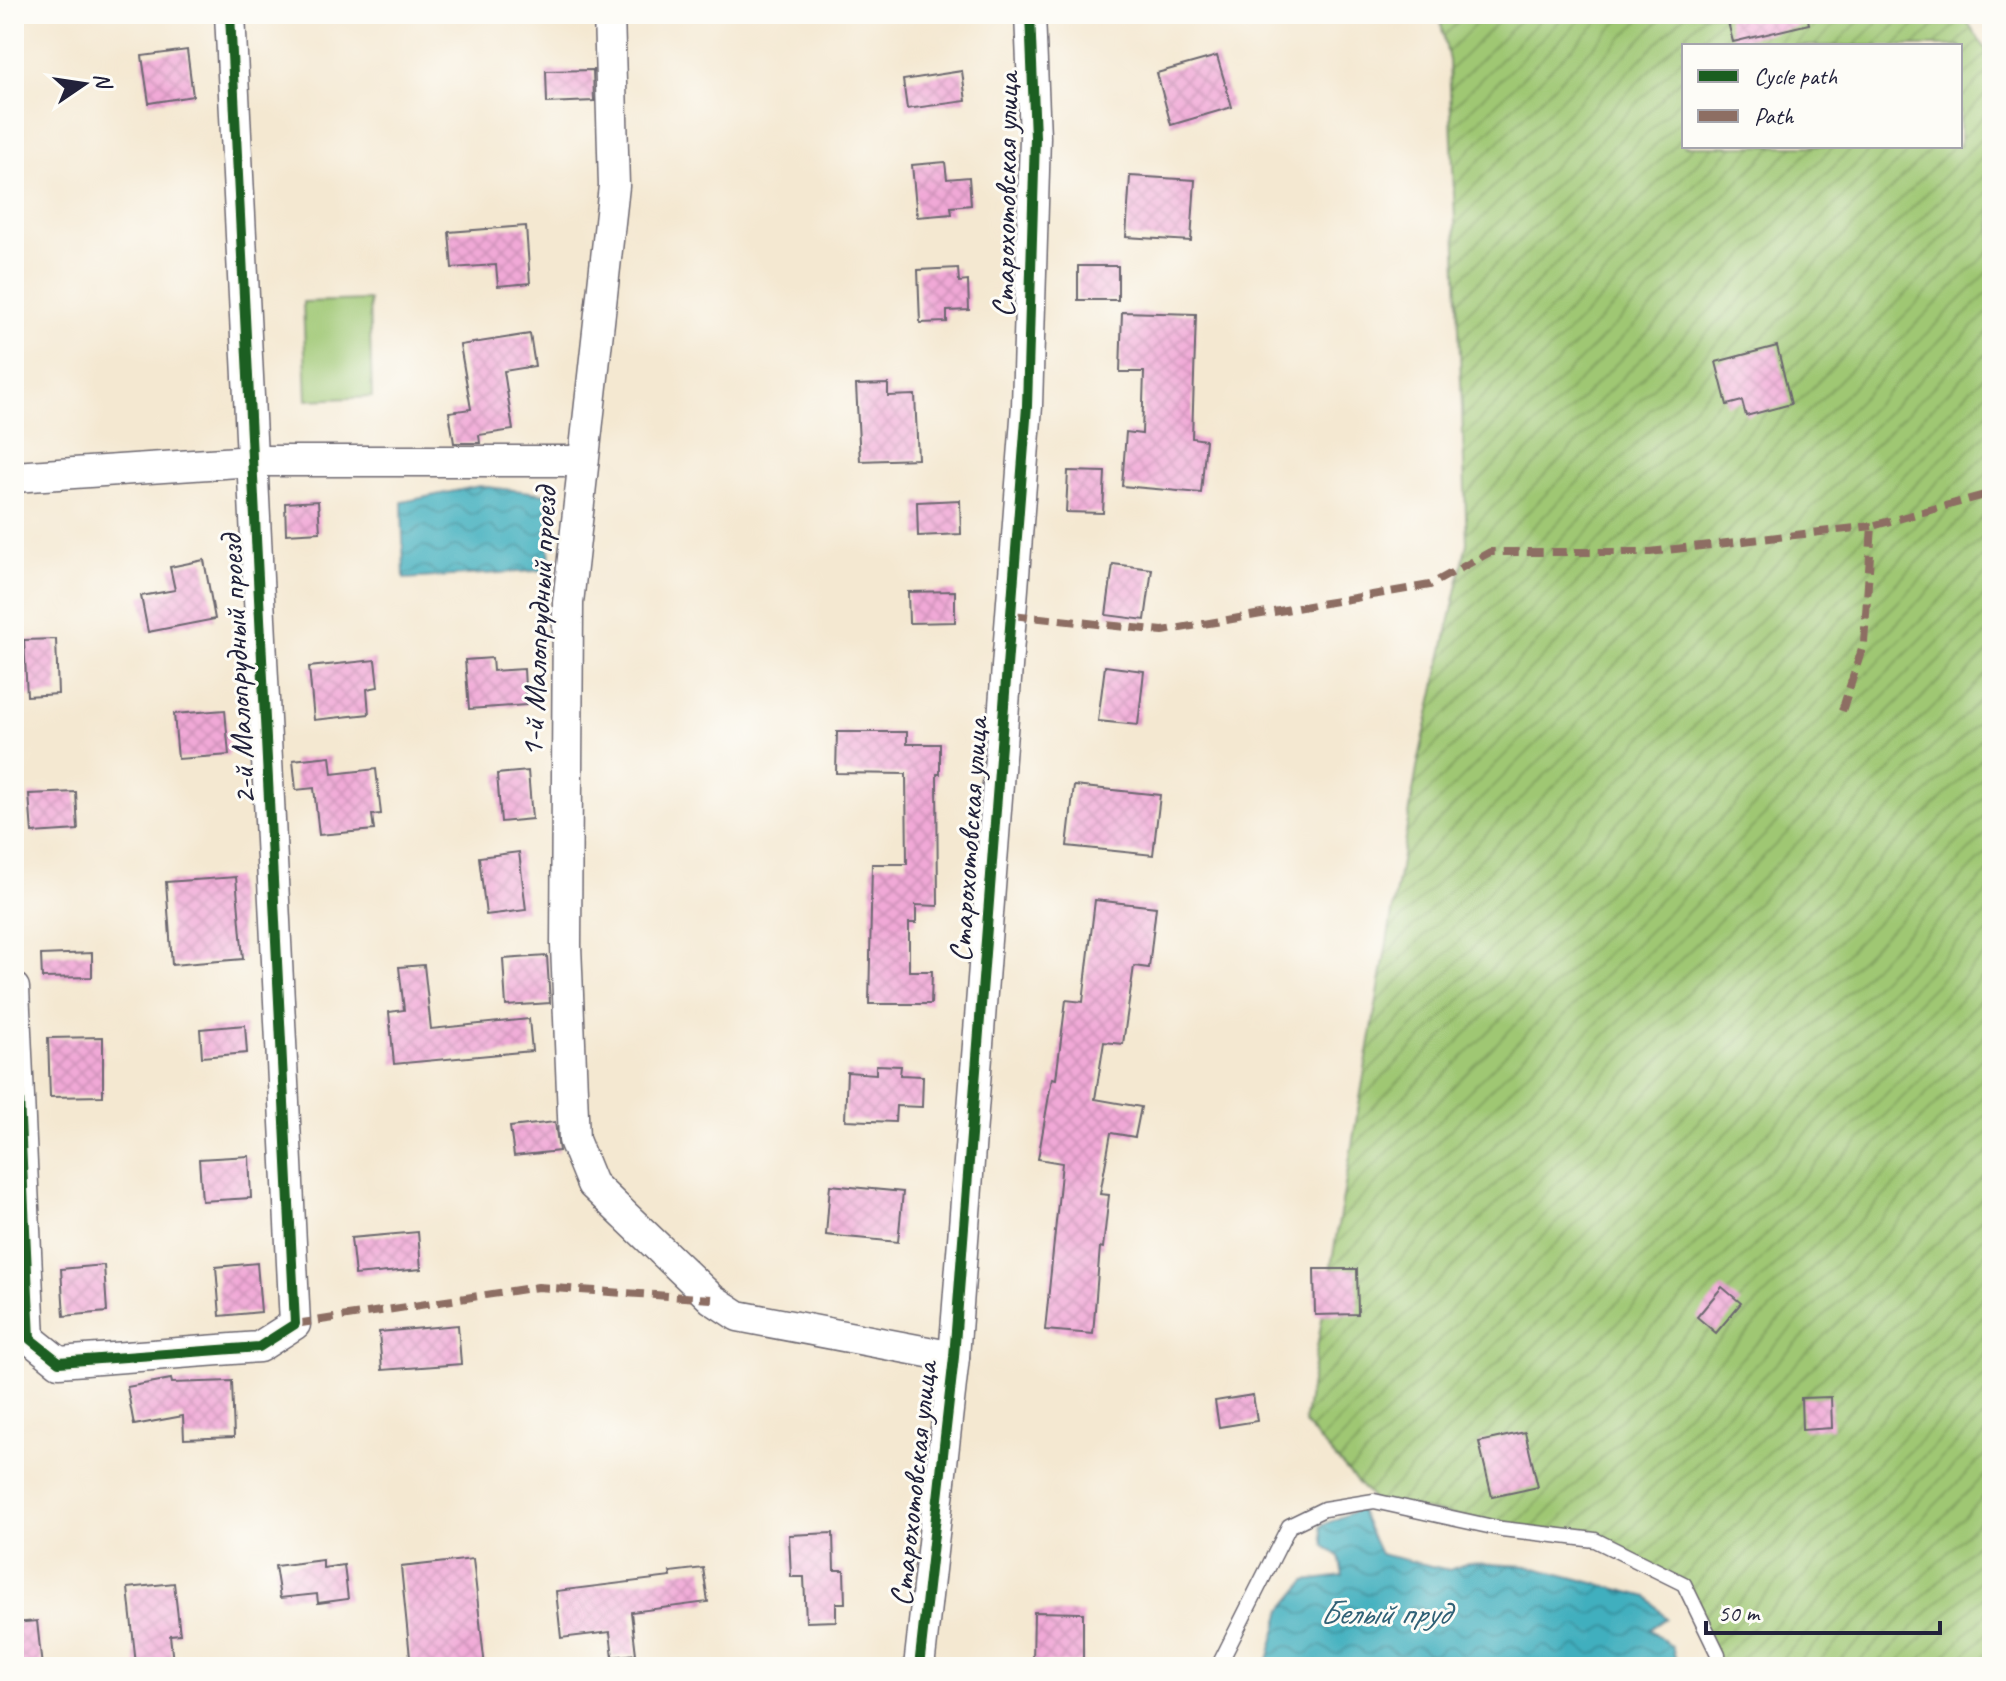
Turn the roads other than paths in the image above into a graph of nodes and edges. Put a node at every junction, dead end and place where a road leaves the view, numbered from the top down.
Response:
1 (230, 14) edge
2 (609, 14) edge
3 (1030, 14) edge
4 (253, 461) junction
5 (582, 461) junction
6 (14, 477) edge
7 (14, 988) edge
8 (954, 1357) junction
9 (919, 1667) edge
10 (1218, 1667) edge
11 (1719, 1667) edge

1 - 4 street, 2-й Малопрудный проезд
2 - 5 street, 1-й Малопрудный проезд
3 - 8 street, Старохотовская улица
4 - 5 street
4 - 6 street
4 - 7 street, 2-й Малопрудный проезд
5 - 8 street, 1-й Малопрудный проезд
8 - 9 street, Старохотовская улица
10 - 11 lane

